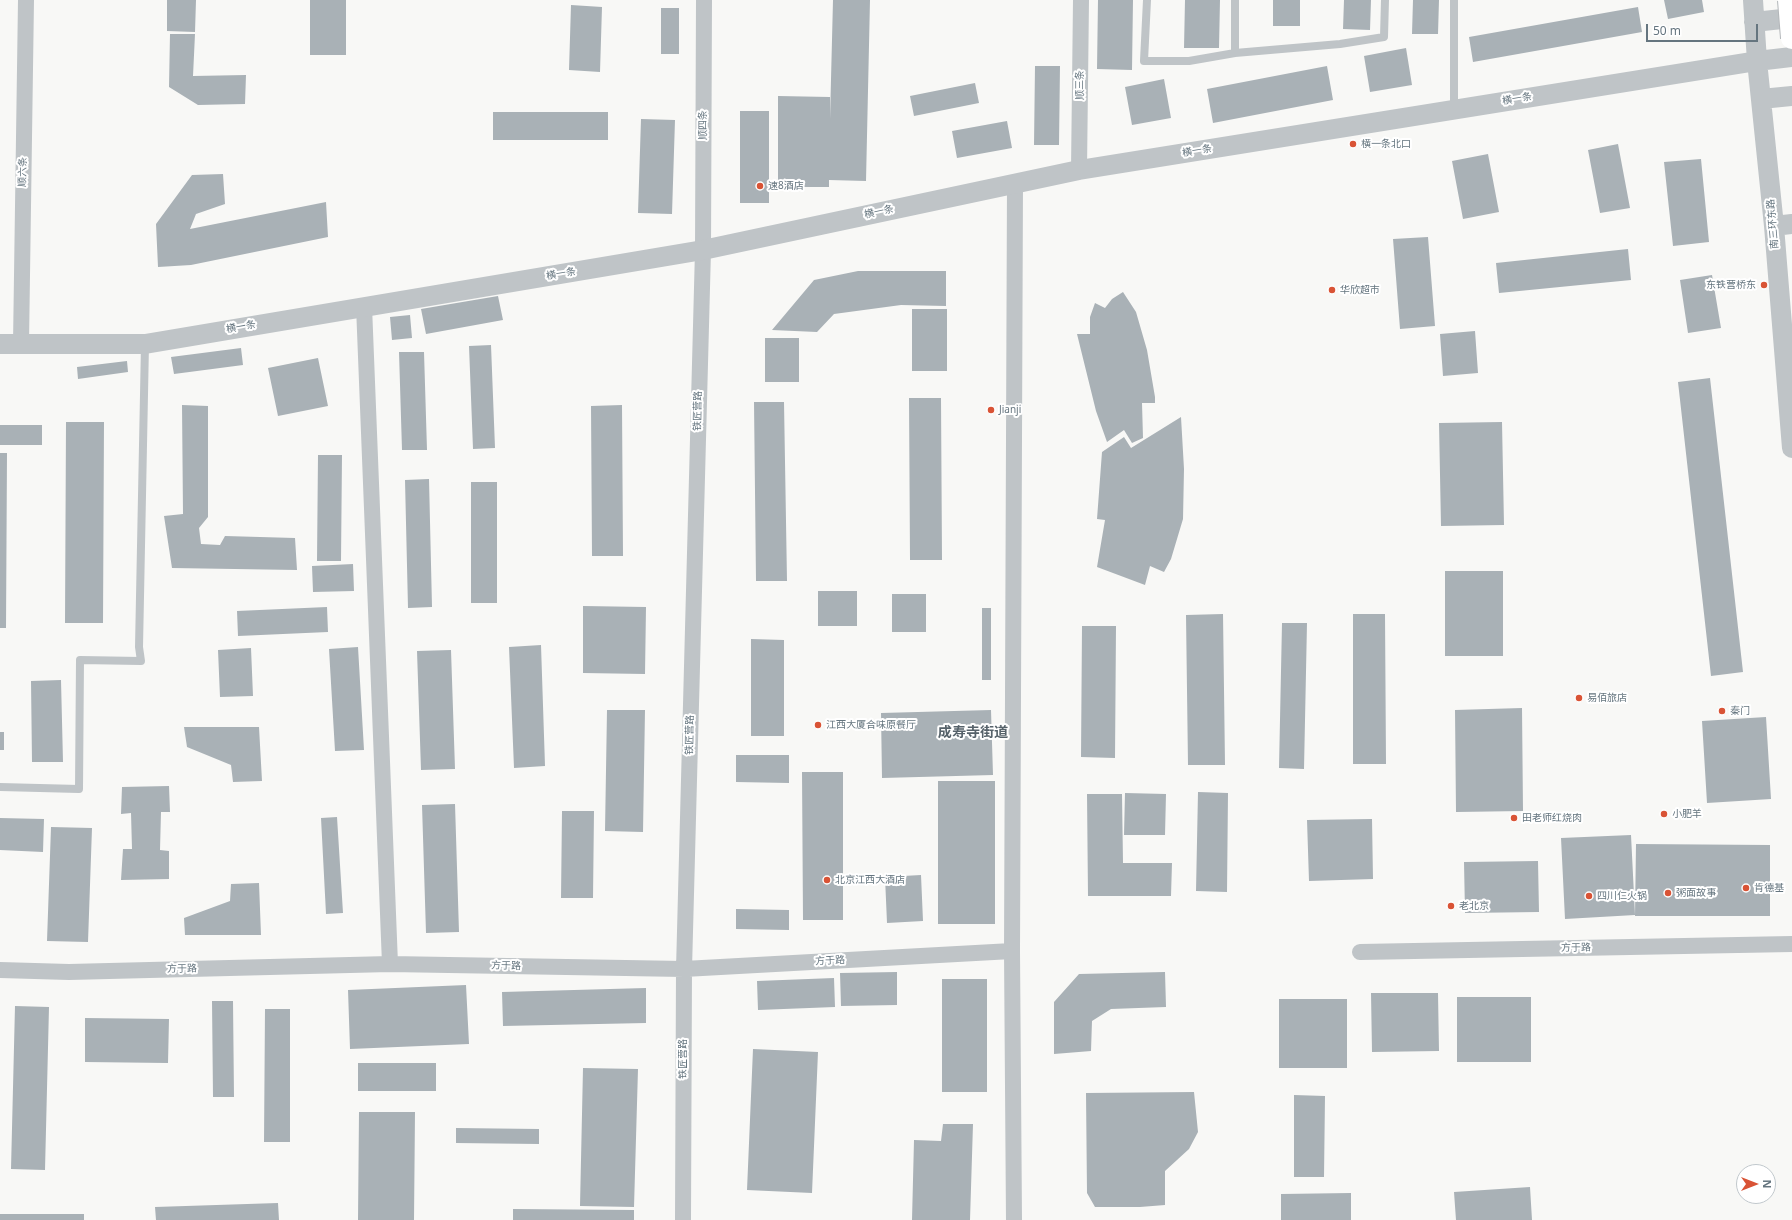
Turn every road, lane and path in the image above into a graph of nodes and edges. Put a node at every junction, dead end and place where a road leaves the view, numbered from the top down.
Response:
1 (26, 0) edge
2 (704, 0) edge
3 (1080, 0) edge
4 (1147, 0) edge
5 (1235, 0) edge
6 (1385, 0) edge
7 (1454, 0) edge
8 (1753, 0) edge
9 (1789, 0) edge
10 (1792, 18) edge
11 (1754, 22) junction
12 (1792, 38) edge
13 (1235, 53) junction
14 (1792, 57) edge
15 (1757, 61) junction
16 (1792, 96) edge
17 (1761, 99) junction
18 (1454, 110) junction
19 (1079, 170) junction
20 (1015, 183) junction
21 (1783, 225) edge
22 (703, 250) junction
23 (364, 306) junction
24 (0, 344) edge
25 (21, 344) junction
26 (145, 344) junction
27 (1792, 448) edge
28 (0, 787) edge
29 (1792, 944) edge
30 (1012, 951) junction
31 (1360, 952) dead end
32 (390, 964) junction
33 (684, 969) junction
34 (0, 970) edge
35 (682, 1220) edge
36 (1014, 1220) edge

1 - 25 street, 顺六条
2 - 22 street, 顺四条
3 - 19 street, 顺三条
4 - 13 lane
5 - 13 lane
6 - 13 lane
7 - 18 lane
8 - 11 street, 南三环东路
9 - 12 highway, bridge
10 - 11 street
11 - 15 street, 南三环东路
14 - 15 street, 横一条
15 - 17 street, 南三环东路
15 - 18 street, 横一条
16 - 17 street
17 - 21 street, 南三环东路
18 - 19 street, 横一条
19 - 20 street, 横一条
20 - 22 street, 横一条
20 - 30 street
21 - 27 street, 南三环东路
22 - 23 street, 横一条
22 - 33 street, 铁匠营路
23 - 26 street, 横一条
23 - 32 street
24 - 25 street, 横一条
25 - 26 street, 横一条
26 - 28 lane
29 - 31 street, 方于路
30 - 33 street, 方于路
30 - 36 street
32 - 33 street, 方于路
32 - 34 street, 方于路
33 - 35 street, 铁匠营路

